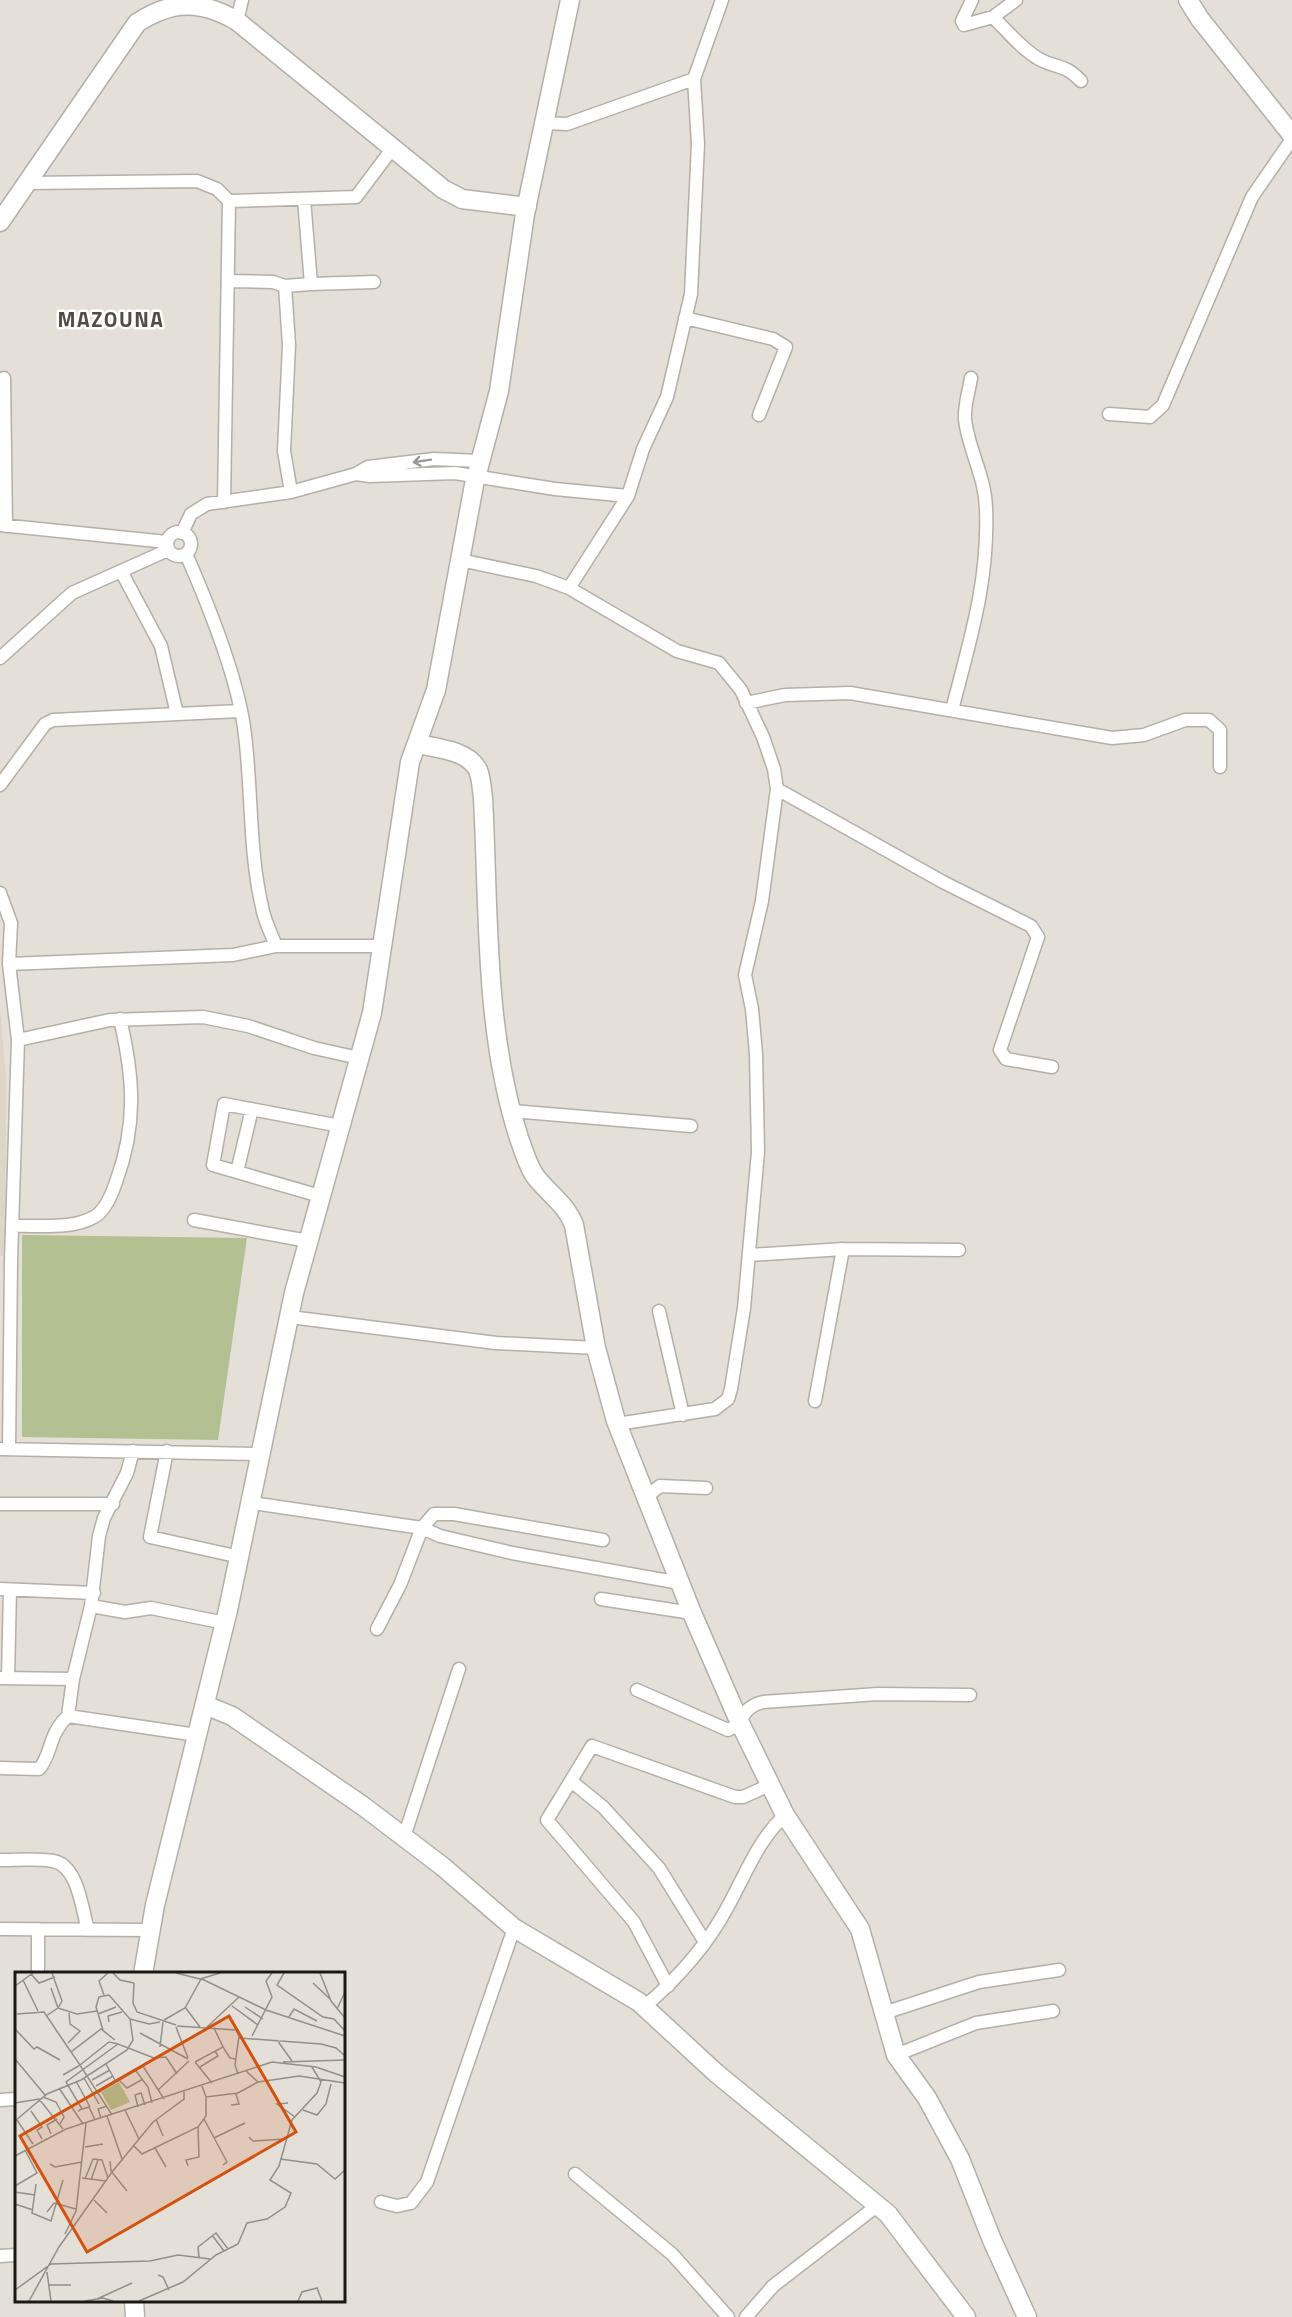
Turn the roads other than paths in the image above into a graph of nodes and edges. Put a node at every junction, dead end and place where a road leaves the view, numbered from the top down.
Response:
1 (242, 0) edge
2 (570, 0) edge
3 (722, 0) edge
4 (972, 0) edge
5 (1016, 0) edge
6 (1188, 0) edge
7 (993, 17) junction
8 (237, 21) junction
9 (694, 79) junction
10 (1080, 81) dead end
11 (544, 123) junction
12 (1292, 137) edge
13 (392, 149) junction
14 (28, 183) junction
15 (304, 199) junction
16 (229, 201) junction
17 (527, 207) junction
18 (0, 222) edge
19 (228, 281) junction
20 (374, 282) dead end
21 (311, 284) junction
22 (285, 286) junction
23 (685, 318) junction
24 (4, 378) dead end
25 (971, 378) dead end
26 (1109, 414) dead end
27 (759, 416) dead end
28 (478, 468) junction
29 (291, 492) junction
30 (628, 496) junction
31 (224, 502) junction
32 (3, 526) edge
33 (182, 532) junction
34 (168, 546) junction
35 (186, 554) junction
36 (460, 560) junction
37 (121, 571) junction
38 (569, 588) junction
39 (0, 658) edge
40 (746, 703) junction
41 (952, 710) junction
42 (240, 711) junction
43 (177, 714) junction
44 (417, 744) junction
45 (1220, 767) dead end
46 (0, 785) edge
47 (777, 789) junction
48 (0, 893) edge
49 (276, 946) junction
50 (381, 946) junction
51 (9, 964) junction
52 (120, 1019) junction
53 (18, 1040) junction
54 (359, 1058) junction
55 (1052, 1067) dead end
56 (252, 1109) junction
57 (512, 1111) junction
58 (340, 1126) junction
59 (691, 1126) dead end
60 (237, 1172) junction
61 (320, 1196) junction
62 (194, 1220) dead end
63 (12, 1226) junction
64 (308, 1241) junction
65 (843, 1250) junction
66 (959, 1250) dead end
67 (750, 1255) junction
68 (5, 1261) edge
69 (659, 1311) dead end
70 (290, 1317) junction
71 (596, 1348) junction
72 (815, 1401) dead end
73 (683, 1415) junction
74 (617, 1424) junction
75 (5, 1449) edge
76 (134, 1451) junction
77 (167, 1451) junction
78 (262, 1454) junction
79 (706, 1488) dead end
80 (646, 1497) junction
81 (252, 1503) junction
82 (0, 1504) edge
83 (113, 1504) junction
84 (422, 1528) junction
85 (603, 1540) dead end
86 (240, 1557) junction
87 (680, 1583) junction
88 (5, 1589) edge
89 (94, 1593) junction
90 (601, 1599) dead end
91 (91, 1606) junction
92 (692, 1613) junction
93 (225, 1623) junction
94 (377, 1629) dead end
95 (459, 1669) dead end
96 (4, 1678) edge
97 (73, 1680) junction
98 (636, 1690) dead end
99 (970, 1695) dead end
100 (205, 1705) junction
101 (68, 1716) junction
102 (739, 1721) junction
103 (197, 1735) junction
104 (0, 1768) edge
105 (571, 1781) junction
106 (770, 1785) junction
107 (785, 1815) junction
108 (404, 1837) junction
109 (0, 1860) edge
110 (514, 1928) junction
111 (0, 1929) edge
112 (39, 1929) junction
113 (88, 1929) junction
114 (151, 1930) junction
115 (705, 1942) junction
116 (1059, 1970) dead end
117 (38, 1972) edge
118 (143, 1972) edge
119 (668, 1986) junction
120 (644, 2007) junction
121 (1053, 2011) dead end
122 (884, 2013) junction
123 (896, 2055) junction
124 (15, 2099) edge
125 (0, 2100) edge
126 (575, 2174) dead end
127 (381, 2202) dead end
128 (878, 2205) junction
129 (15, 2255) edge
130 (0, 2256) edge
131 (134, 2302) edge
132 (960, 2315) edge
133 (135, 2317) edge
134 (728, 2317) edge
135 (746, 2317) edge
136 (1027, 2317) edge

1 - 8 street
2 - 11 main road
3 - 9 street
4 - 7 street
5 - 7 street
6 - 12 main road
7 - 10 street
8 - 13 main road
8 - 14 main road
9 - 11 street
9 - 23 street
11 - 17 main road
12 - 26 street
13 - 15 street
13 - 17 main road
14 - 16 street
14 - 18 main road
15 - 16 street
15 - 21 street
16 - 19 street
17 - 28 main road
19 - 22 street
19 - 31 street
20 - 21 street
21 - 22 street
22 - 29 street
23 - 27 street
23 - 30 street
24 - 32 street
25 - 41 street
28 - 29 street
28 - 30 street
28 - 36 main road
29 - 31 street
30 - 38 street
31 - 33 street
32 - 34 street
33 - 34 street
33 - 35 street
34 - 35 street
34 - 37 street
35 - 42 street
36 - 38 street
36 - 44 main road
37 - 39 street
37 - 43 street
38 - 40 street
40 - 41 street
40 - 47 street
41 - 45 street
42 - 43 street
42 - 49 street
43 - 46 street
44 - 50 main road
44 - 57 main road
47 - 55 street
47 - 67 street
48 - 51 street
49 - 50 street
49 - 51 street
50 - 54 main road
51 - 53 street
52 - 53 street
52 - 54 street
52 - 63 street
53 - 63 street
54 - 58 main road
56 - 58 street
56 - 60 street
56 - 60 street
57 - 59 street
57 - 71 main road
58 - 61 main road
60 - 61 street
61 - 64 main road
62 - 64 street
63 - 68 street
64 - 70 main road
65 - 66 street
65 - 67 street
65 - 72 street
67 - 73 street
68 - 75 street
69 - 73 street
70 - 71 street
70 - 78 main road
71 - 74 main road
73 - 74 street
74 - 80 main road
75 - 76 street
76 - 77 street
76 - 83 street
77 - 78 street
77 - 86 street
78 - 81 main road
79 - 80 street
80 - 87 main road
81 - 84 street
81 - 86 main road
82 - 83 street
83 - 89 street
84 - 85 street
84 - 87 street
84 - 94 street
86 - 93 main road
87 - 92 main road
88 - 89 street
88 - 96 street
89 - 91 street
90 - 92 street
91 - 93 street
91 - 97 street
92 - 102 main road
93 - 100 main road
95 - 108 street
96 - 97 street
97 - 101 street
98 - 102 street
99 - 102 street
100 - 103 main road
100 - 108 main road
101 - 103 street
101 - 104 street
102 - 106 main road
103 - 114 main road
105 - 106 street
105 - 115 street
105 - 119 street
106 - 107 main road
107 - 115 street
107 - 122 main road
108 - 110 main road
109 - 113 street
110 - 120 main road
110 - 127 street
111 - 112 street
112 - 113 street
112 - 117 street
113 - 114 street
114 - 118 main road
115 - 119 street
116 - 122 street
119 - 120 street
120 - 128 main road
121 - 123 street
122 - 123 main road
123 - 136 main road
124 - 125 street
126 - 134 street
128 - 132 main road
128 - 135 street
129 - 130 street
131 - 133 main road

